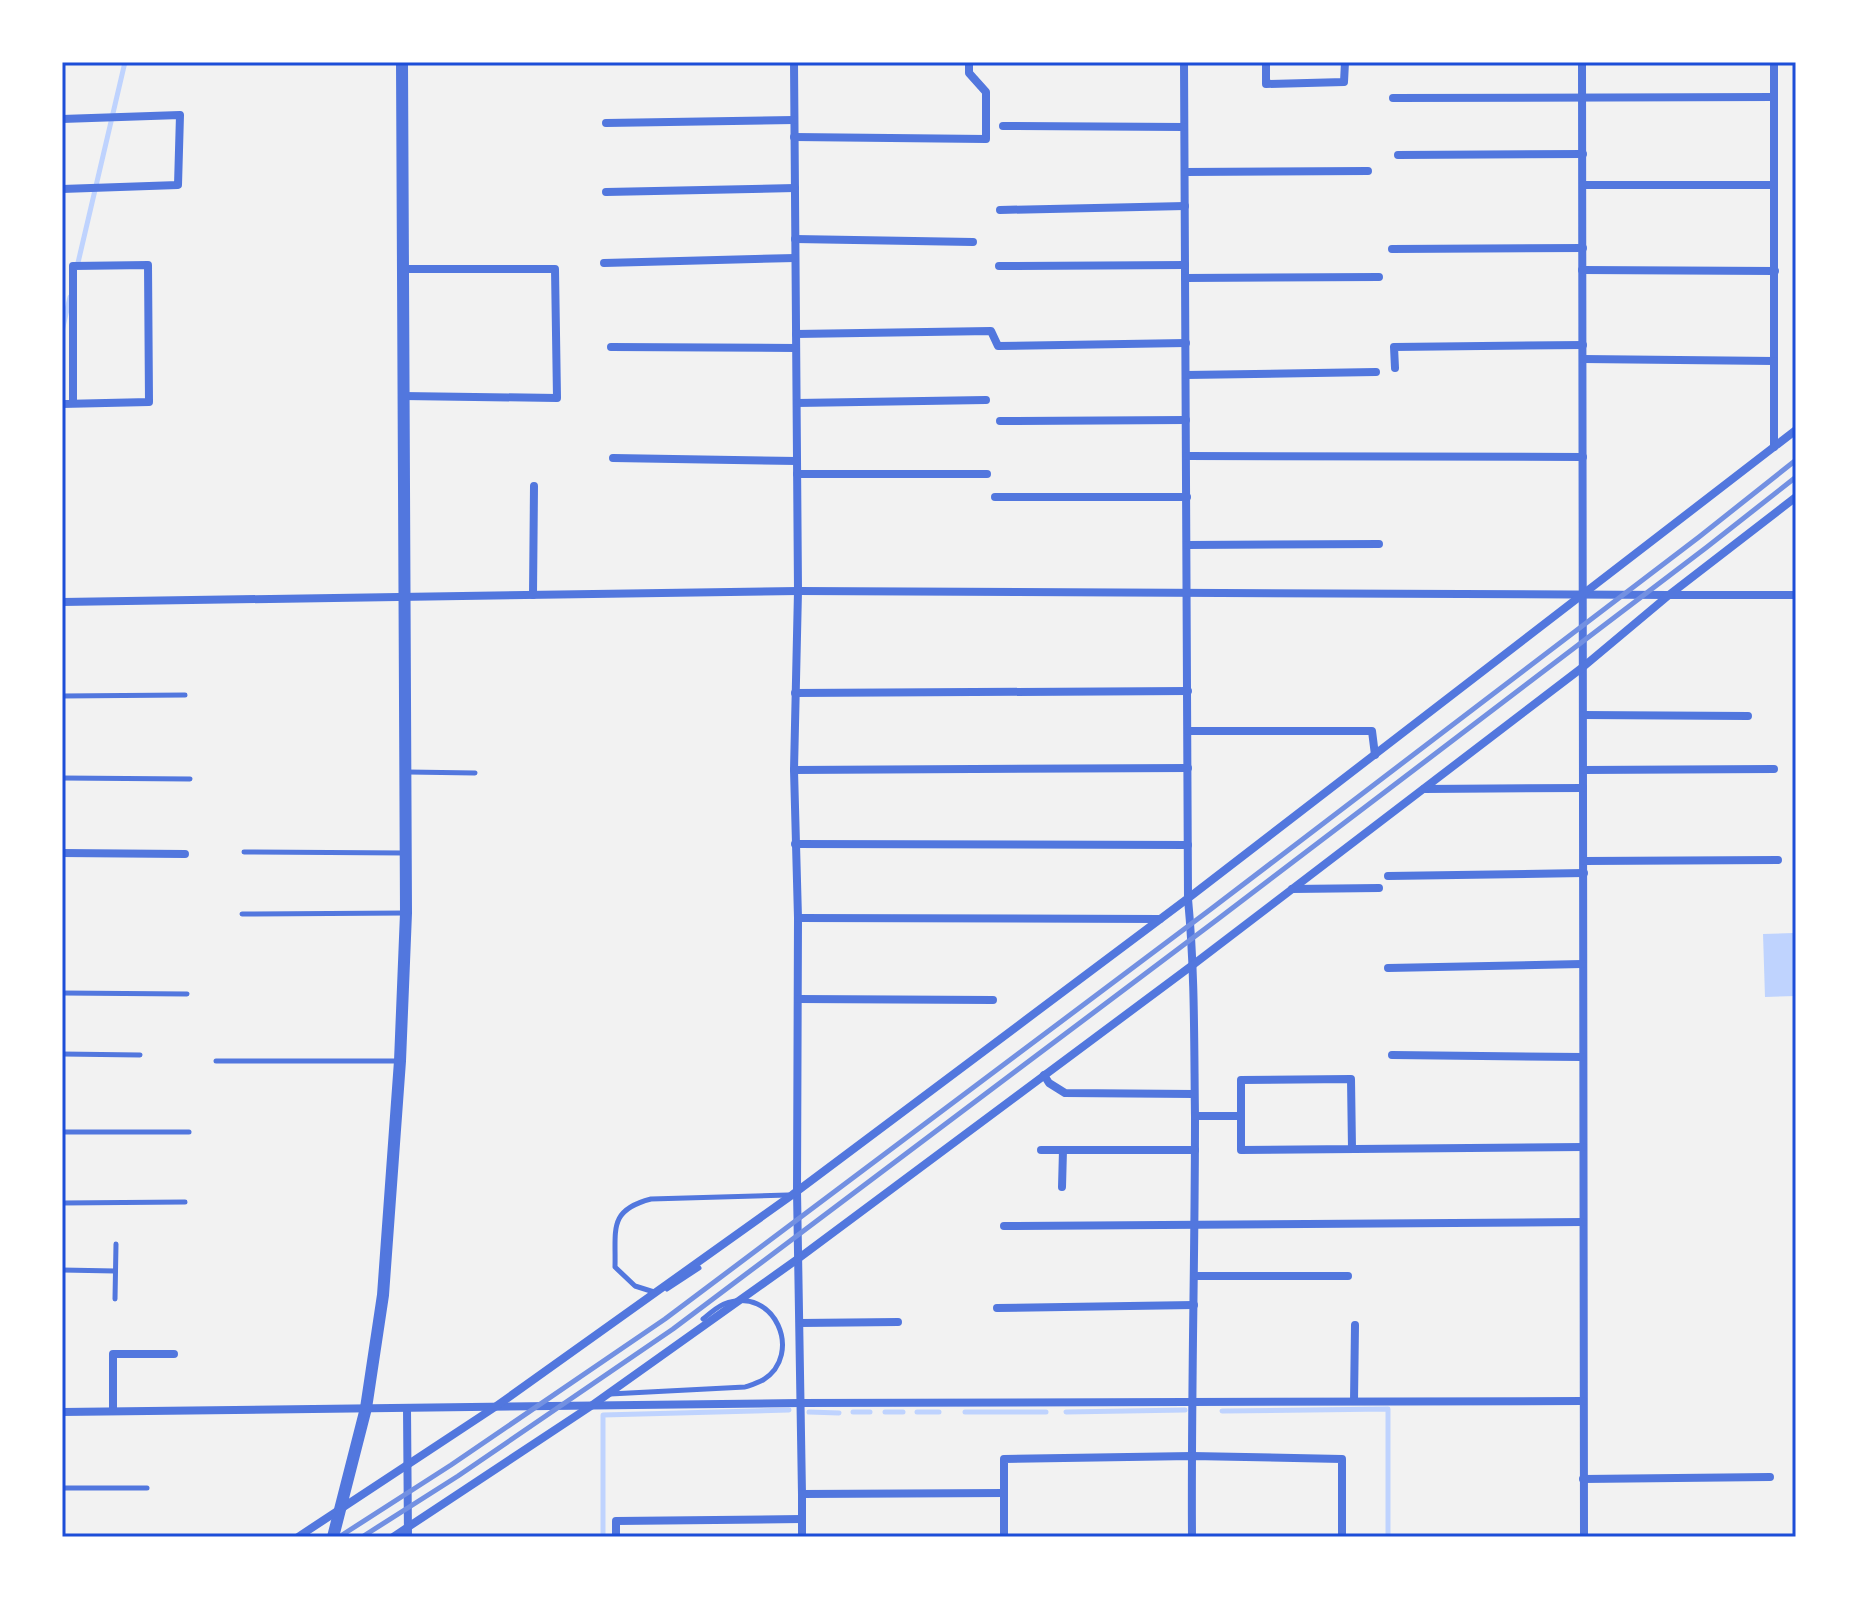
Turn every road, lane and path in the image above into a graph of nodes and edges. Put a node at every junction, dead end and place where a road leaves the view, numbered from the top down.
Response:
1 (402, 62) edge
2 (794, 62) edge
3 (969, 62) edge
4 (1184, 62) edge
5 (1266, 62) edge
6 (1345, 62) edge
7 (1582, 62) edge
8 (1774, 62) edge
9 (1582, 97) junction
10 (1774, 97) junction
11 (1393, 98) dead end
12 (62, 119) edge
13 (794, 120) junction
14 (606, 123) dead end
15 (1003, 126) dead end
16 (1184, 127) junction
17 (794, 137) junction
18 (1583, 154) junction
19 (1398, 155) dead end
20 (1368, 171) dead end
21 (1185, 172) junction
22 (1583, 185) junction
23 (1774, 185) junction
24 (795, 188) junction
25 (62, 189) edge
26 (606, 192) dead end
27 (1185, 206) junction
28 (1000, 210) dead end
29 (795, 239) junction
30 (973, 242) dead end
31 (1583, 248) junction
32 (1392, 249) dead end
33 (795, 258) junction
34 (604, 263) dead end
35 (1185, 265) junction
36 (999, 266) dead end
37 (403, 269) junction
38 (1582, 270) junction
39 (1775, 271) junction
40 (1379, 277) dead end
41 (1185, 278) junction
42 (796, 334) junction
43 (1186, 343) junction
44 (1583, 345) junction
45 (611, 347) dead end
46 (796, 348) junction
47 (1583, 359) junction
48 (1774, 361) junction
49 (1395, 368) dead end
50 (1376, 372) dead end
51 (1186, 375) junction
52 (403, 396) junction
53 (986, 400) dead end
54 (73, 403) junction
55 (797, 403) junction
56 (62, 404) edge
57 (1186, 420) junction
58 (1000, 421) dead end
59 (1796, 430) edge
60 (1774, 447) junction
61 (1187, 456) junction
62 (1583, 457) junction
63 (613, 458) dead end
64 (797, 461) junction
65 (797, 474) junction
66 (987, 474) dead end
67 (534, 486) dead end
68 (995, 497) dead end
69 (1187, 497) junction
70 (1796, 497) edge
71 (1379, 544) dead end
72 (1187, 545) junction
73 (798, 591) junction
74 (1188, 593) junction
75 (533, 595) junction
76 (1583, 595) junction
77 (1669, 595) junction
78 (1796, 595) edge
79 (404, 596) junction
80 (62, 602) edge
81 (1583, 667) junction
82 (1188, 691) junction
83 (795, 693) junction
84 (185, 695) dead end
85 (62, 696) edge
86 (1583, 715) junction
87 (1748, 716) dead end
88 (1188, 731) junction
89 (1375, 755) junction
90 (1188, 768) junction
91 (1774, 769) dead end
92 (794, 770) junction
93 (1583, 770) junction
94 (405, 772) junction
95 (475, 773) dead end
96 (62, 778) edge
97 (190, 779) dead end
98 (1583, 788) junction
99 (1424, 789) junction
100 (795, 844) junction
101 (1188, 845) junction
102 (244, 852) dead end
103 (62, 853) edge
104 (405, 853) junction
105 (185, 854) dead end
106 (1778, 860) dead end
107 (1584, 861) junction
108 (1584, 873) junction
109 (1388, 876) dead end
110 (1379, 888) dead end
111 (1292, 889) junction
112 (1188, 899) junction
113 (406, 913) junction
114 (242, 914) dead end
115 (798, 918) junction
116 (1160, 919) junction
117 (1194, 964) junction
118 (1582, 964) junction
119 (1388, 968) dead end
120 (62, 993) edge
121 (187, 994) dead end
122 (798, 999) junction
123 (993, 1000) dead end
124 (62, 1054) edge
125 (140, 1055) dead end
126 (1392, 1055) dead end
127 (1582, 1057) junction
128 (216, 1061) dead end
129 (400, 1061) junction
130 (1044, 1075) junction
131 (1194, 1094) junction
132 (1195, 1116) junction
133 (1241, 1116) junction
134 (62, 1132) edge
135 (189, 1132) dead end
136 (1583, 1147) junction
137 (1352, 1149) junction
138 (1041, 1150) dead end
139 (1063, 1150) junction
140 (1195, 1150) junction
141 (1062, 1187) dead end
142 (794, 1193) junction
143 (185, 1202) dead end
144 (62, 1203) edge
145 (1583, 1222) junction
146 (1004, 1226) dead end
147 (1195, 1226) junction
148 (116, 1244) dead end
149 (799, 1258) junction
150 (699, 1268) dead end
151 (62, 1270) edge
152 (115, 1271) junction
153 (1195, 1276) junction
154 (1348, 1276) dead end
155 (115, 1299) dead end
156 (1194, 1305) junction
157 (997, 1308) dead end
158 (703, 1319) dead end
159 (898, 1322) dead end
160 (800, 1323) junction
161 (1355, 1325) dead end
162 (174, 1354) dead end
163 (608, 1394) junction
164 (1191, 1401) junction
165 (1354, 1401) junction
166 (1583, 1401) junction
167 (800, 1403) junction
168 (591, 1406) junction
169 (495, 1407) junction
170 (366, 1408) junction
171 (407, 1408) junction
172 (113, 1411) junction
173 (62, 1412) edge
174 (1192, 1456) junction
175 (408, 1465) junction
176 (1770, 1477) dead end
177 (1583, 1479) junction
178 (62, 1488) edge
179 (147, 1488) dead end
180 (1004, 1493) junction
181 (802, 1494) junction
182 (339, 1510) junction
183 (802, 1519) junction
184 (408, 1532) edge
185 (298, 1537) edge
186 (333, 1537) edge
187 (393, 1537) edge
188 (616, 1537) edge
189 (802, 1537) edge
190 (1004, 1537) edge
191 (1192, 1537) edge
192 (1342, 1537) edge
193 (1584, 1537) edge

1 - 37 street
2 - 13 street
3 - 17 street
4 - 16 street
5 - 6 street
7 - 9 street
8 - 10 street
9 - 10 street
9 - 11 street
9 - 18 street
10 - 23 street
12 - 25 street
13 - 14 street
13 - 17 street
15 - 16 street
16 - 21 street
17 - 24 street
18 - 19 street
18 - 22 street
20 - 21 street
21 - 27 street
22 - 23 street
22 - 31 street
23 - 39 street
24 - 26 street
24 - 29 street
27 - 28 street
27 - 35 street
29 - 30 street
29 - 33 street
31 - 32 street
31 - 38 street
33 - 34 street
33 - 42 street
35 - 36 street
35 - 41 street
37 - 52 street
37 - 52 street
38 - 39 street
38 - 44 street
39 - 48 street
40 - 41 street
41 - 43 street
42 - 43 street
42 - 46 street
43 - 51 street
44 - 47 street
44 - 49 street
45 - 46 street
46 - 55 street
47 - 48 street
47 - 62 street
48 - 60 street
50 - 51 street
51 - 57 street
52 - 79 street
53 - 55 street
54 - 54 street
54 - 56 street
55 - 64 street
57 - 58 street
57 - 61 street
59 - 60 street
60 - 76 street
61 - 62 street
61 - 69 street
62 - 76 street
63 - 64 street
64 - 65 street
65 - 66 street
65 - 73 street
67 - 75 street
68 - 69 street
69 - 72 street
70 - 77 street
71 - 72 street
72 - 74 street
73 - 74 street
73 - 75 street
73 - 83 street
74 - 76 street
74 - 82 street
75 - 79 street
76 - 77 street
76 - 81 street
76 - 89 street
77 - 78 street
77 - 81 street
79 - 80 street
79 - 94 street
81 - 86 street
81 - 99 street
82 - 83 street
82 - 88 street
83 - 92 street
84 - 85 lane
86 - 87 street
86 - 93 street
88 - 89 street
88 - 90 street
89 - 112 street
90 - 92 street
90 - 101 street
91 - 93 street
92 - 100 street
93 - 98 street
94 - 95 lane
94 - 104 street
96 - 97 lane
98 - 99 street
98 - 107 street
99 - 111 street
100 - 101 street
100 - 115 street
101 - 112 street
102 - 104 lane
103 - 105 street
104 - 113 street
106 - 107 street
107 - 108 street
108 - 109 street
108 - 118 street
110 - 111 street
111 - 117 street
112 - 116 street
112 - 117 street
113 - 114 lane
113 - 129 street
115 - 116 street
115 - 122 street
116 - 142 street
117 - 130 street
117 - 131 street
118 - 119 street
118 - 127 street
120 - 121 lane
122 - 123 street
122 - 142 street
124 - 125 lane
126 - 127 street
127 - 136 street
128 - 129 lane
129 - 170 street
130 - 131 street
130 - 149 street
131 - 132 street
132 - 133 street
132 - 140 street
133 - 137 street
133 - 137 street
134 - 135 lane
136 - 137 street
136 - 145 street
138 - 139 street
139 - 140 street
139 - 141 street
140 - 147 street
142 - 149 street
142 - 150 lane
142 - 169 street
143 - 144 lane
145 - 147 street
145 - 166 street
146 - 147 street
147 - 153 street
148 - 152 lane
149 - 160 street
149 - 163 street
151 - 152 lane
152 - 155 lane
153 - 154 street
153 - 156 street
156 - 157 street
156 - 164 street
158 - 163 lane
159 - 160 street
160 - 167 street
161 - 165 street
162 - 172 street
163 - 168 street
164 - 165 street
164 - 167 street
164 - 174 street
165 - 166 street
166 - 177 street
167 - 168 street
167 - 181 street
168 - 169 street
168 - 184 street
169 - 171 street
169 - 175 street
170 - 171 street
170 - 172 street
170 - 182 street
171 - 175 street
172 - 173 street
174 - 180 street
174 - 191 street
174 - 192 street
175 - 182 street
175 - 184 street
176 - 177 street
177 - 193 street
178 - 179 lane
180 - 181 street
180 - 190 street
181 - 183 street
182 - 185 street
182 - 186 street
183 - 188 street
183 - 189 street
184 - 187 street

